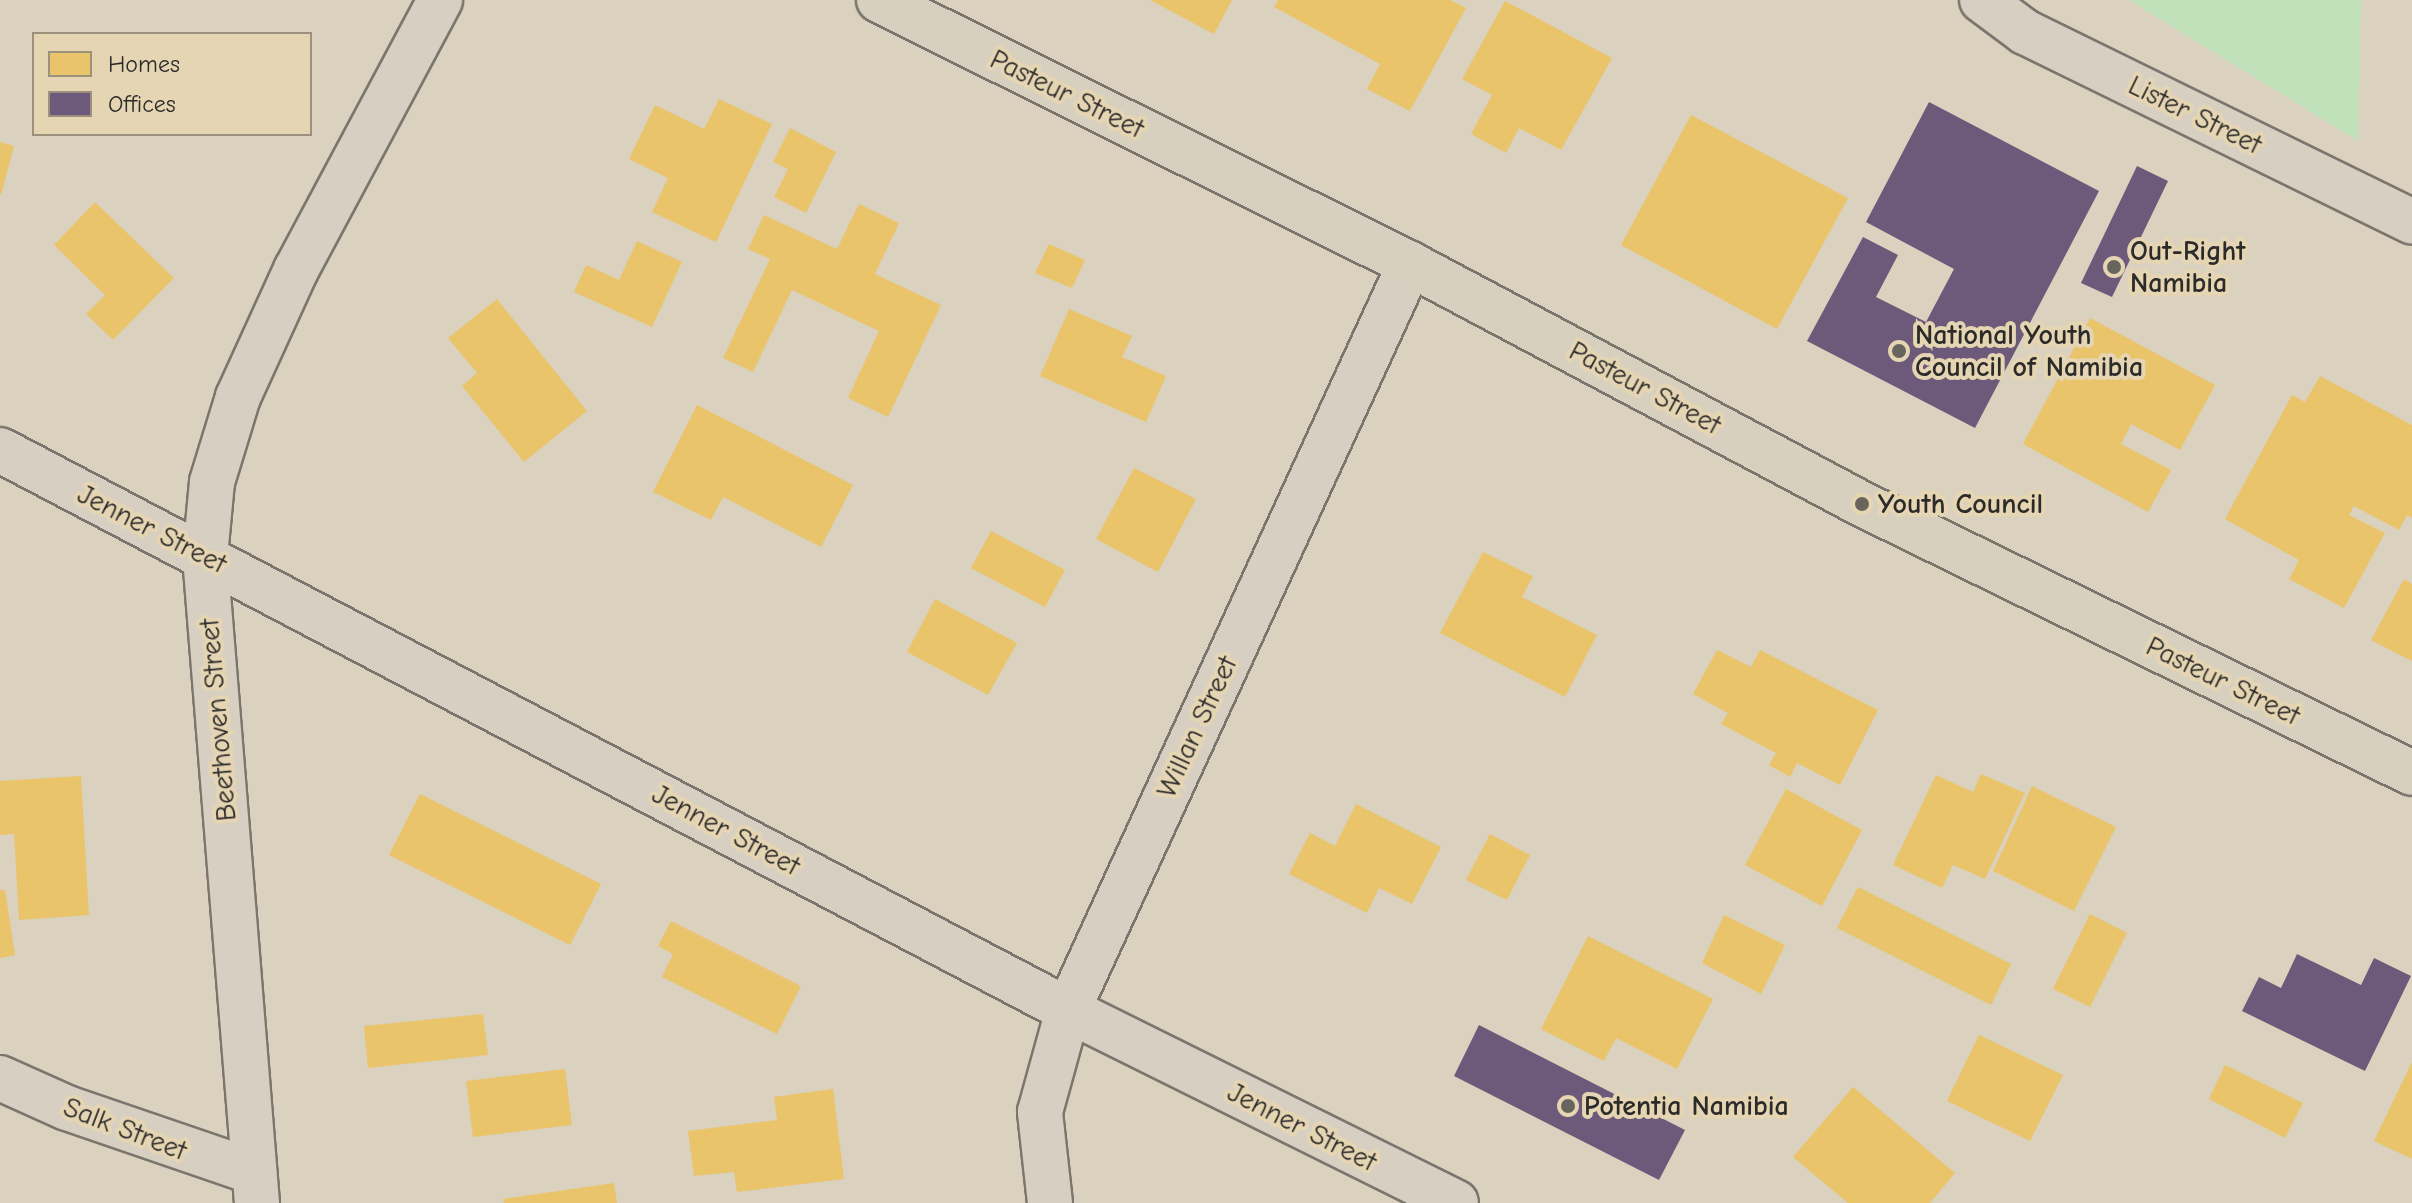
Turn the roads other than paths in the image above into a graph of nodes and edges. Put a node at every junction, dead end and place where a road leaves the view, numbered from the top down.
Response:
1 (440, 0) edge
2 (879, 0) edge
3 (1982, 0) edge
4 (2412, 222) edge
5 (1410, 264) junction
6 (0, 450) edge
7 (205, 556) junction
8 (2412, 773) edge
9 (1068, 1010) junction
10 (0, 1078) edge
11 (256, 1188) edge
12 (1050, 1203) edge
13 (1456, 1203) edge

1 - 7 street, Beethoven Street
2 - 5 main road, Pasteur Street
3 - 4 street, Lister Street
5 - 8 main road, Pasteur Street
5 - 9 street, Willan Street
6 - 7 street, Jenner Street
7 - 9 street, Jenner Street
7 - 11 street, Beethoven Street
9 - 12 street, Willan Street
9 - 13 street, Jenner Street
10 - 11 street, Salk Street

